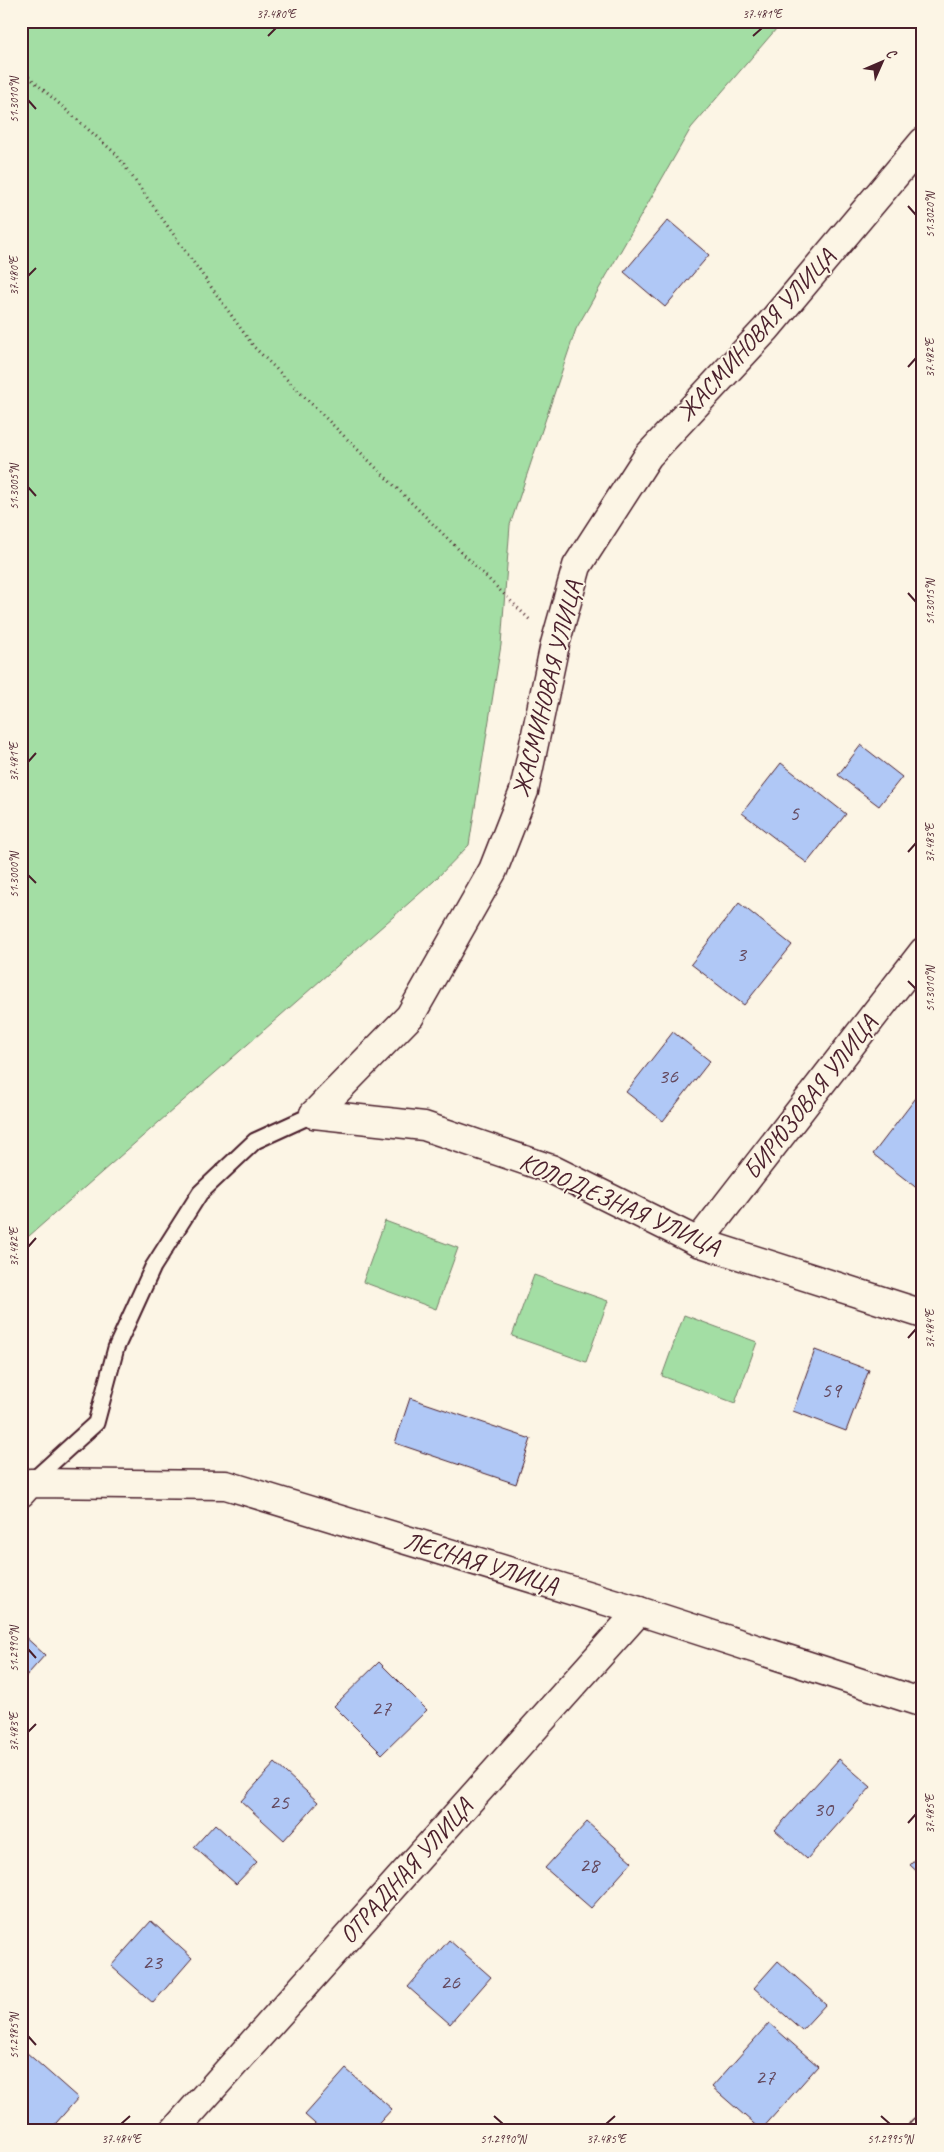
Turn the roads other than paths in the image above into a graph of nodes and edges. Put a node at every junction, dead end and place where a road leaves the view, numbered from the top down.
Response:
1 (923, 142) edge
2 (923, 952) edge
3 (314, 1114) junction
4 (698, 1242) junction
5 (923, 1314) edge
6 (24, 1487) edge
7 (639, 1611) junction
8 (923, 1703) edge
9 (174, 2131) edge

1 - 3 street, ЖАСМИНОВАЯ УЛИЦА
2 - 4 street, БИРЮЗОВАЯ УЛИЦА
3 - 4 street, КОЛОДЕЗНАЯ УЛИЦА
3 - 6 lane
4 - 5 street, КОЛОДЕЗНАЯ УЛИЦА
6 - 7 street, ЛЕСНАЯ УЛИЦА
7 - 8 street, ЛЕСНАЯ УЛИЦА
7 - 9 street, ОТРАДНАЯ УЛИЦА

